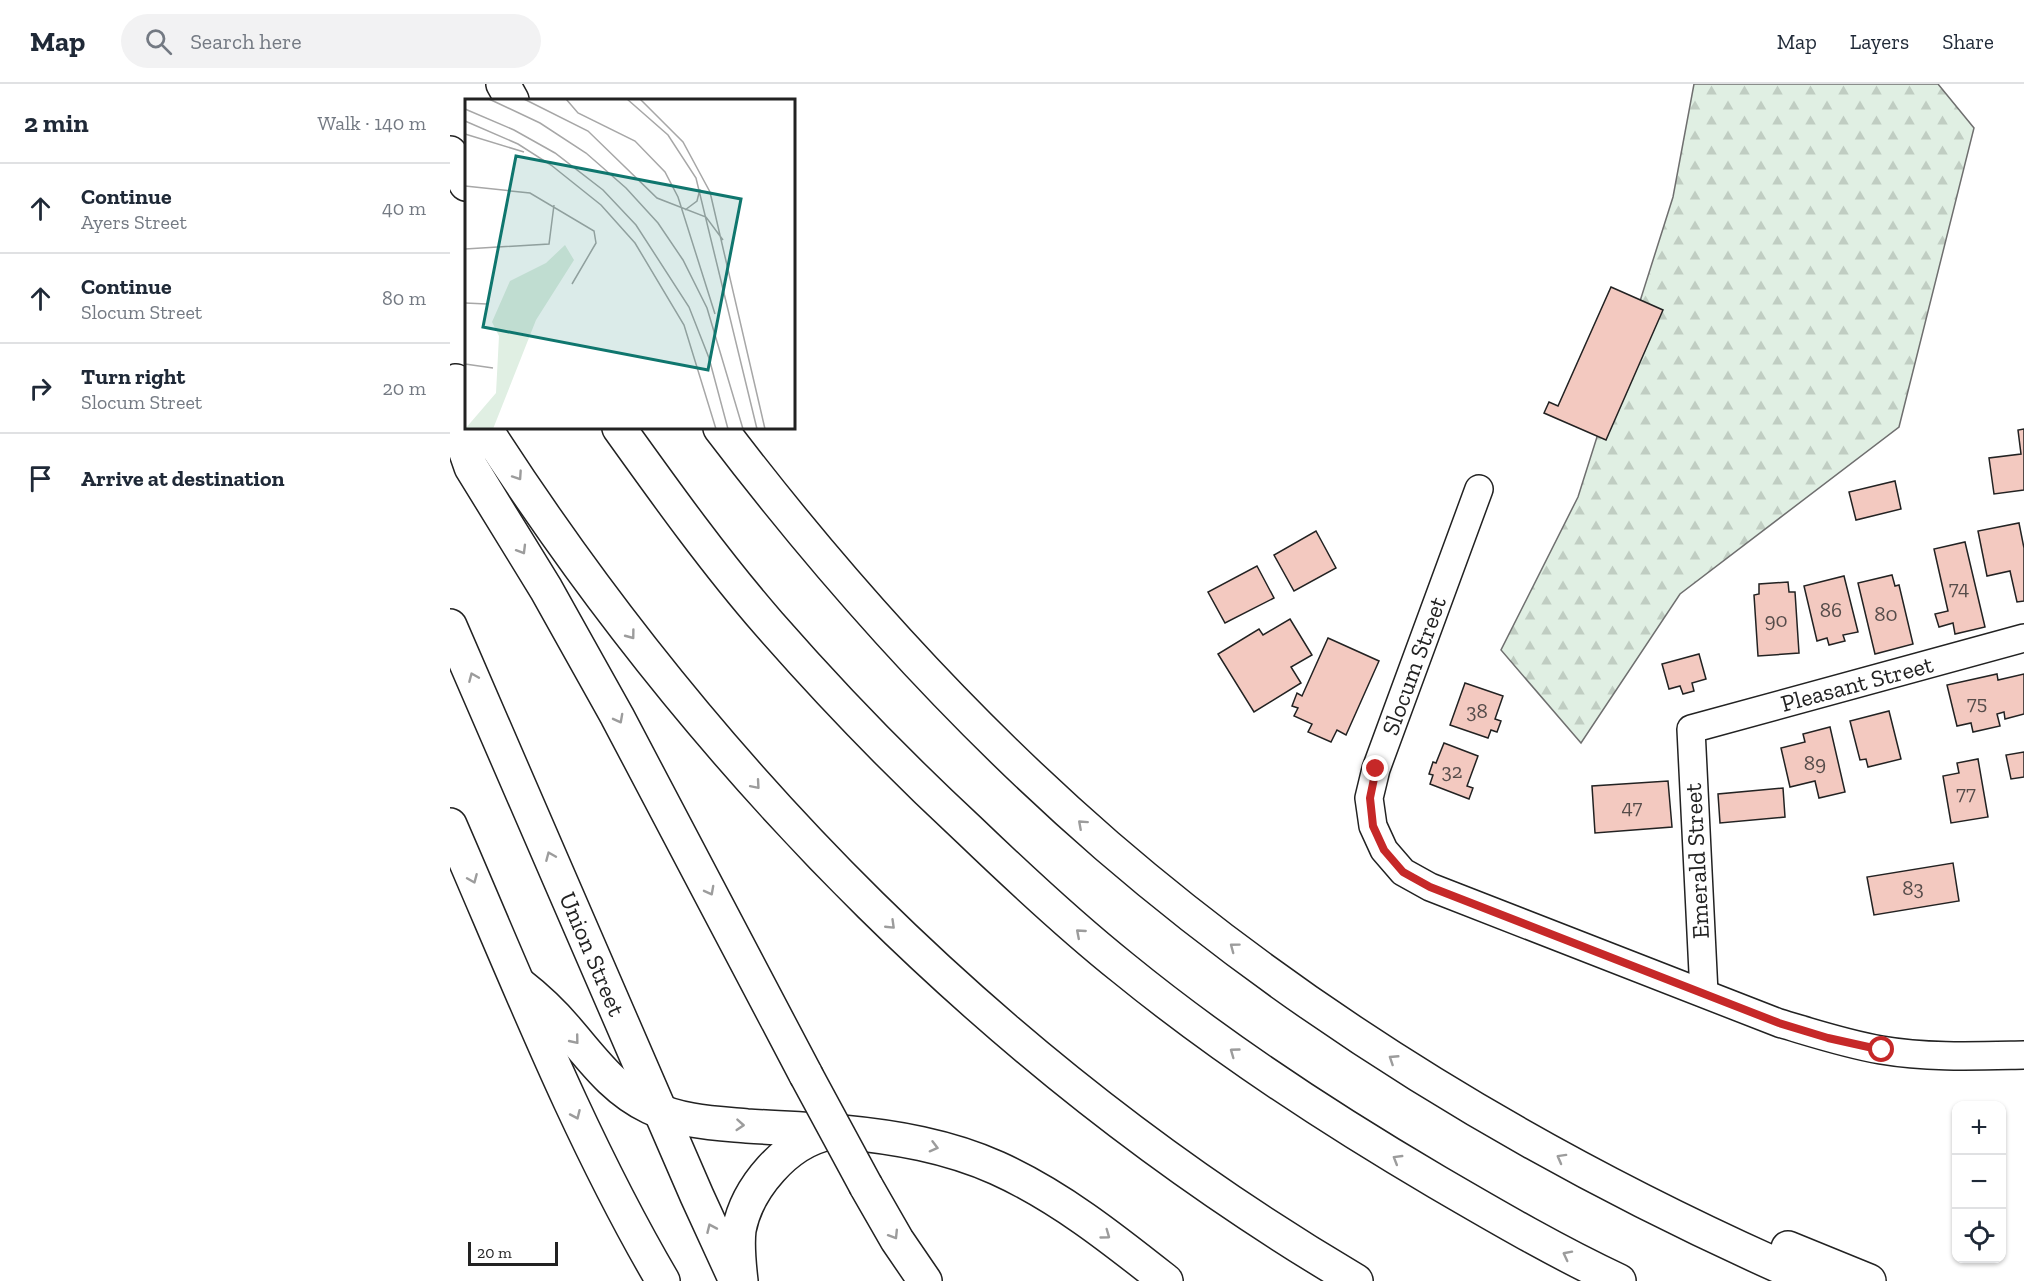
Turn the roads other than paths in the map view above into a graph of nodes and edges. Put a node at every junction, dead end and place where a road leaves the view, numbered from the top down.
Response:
1 (504, 84) edge
2 (512, 99) edge
3 (450, 153) edge
4 (465, 182) edge
5 (457, 384) edge
6 (487, 429) edge
7 (620, 429) edge
8 (721, 429) edge
9 (1479, 489) dead end
10 (450, 626) edge
11 (2024, 638) edge
12 (1691, 729) joint
13 (450, 825) edge
14 (519, 984) junction
15 (1704, 993) junction
16 (2024, 1054) edge
17 (661, 1112) junction
18 (843, 1132) junction
19 (1612, 1186) junction
20 (663, 1281) edge
21 (736, 1281) edge
22 (741, 1281) edge
23 (925, 1281) edge
24 (1166, 1281) edge
25 (1356, 1281) edge
26 (1619, 1281) edge
27 (1813, 1281) edge
28 (1869, 1281) edge

1 - 2 main road
3 - 4 main road
5 -> 23 main road, bridge
6 -> 25 main road
26 -> 7 main road
19 -> 8 main road
9 - 15 street, Slocum Street
17 -> 10 main road, Union Street
11 - 12 street, Pleasant Street
12 - 15 street, Emerald Street
13 -> 14 main road
14 -> 17 main road
14 -> 20 main road
15 - 16 street, Slocum Street
17 -> 18 main road
21 -> 17 main road, Union Street
18 - 22 main road
18 -> 24 main road
19 - 27 main road
19 - 28 main road

